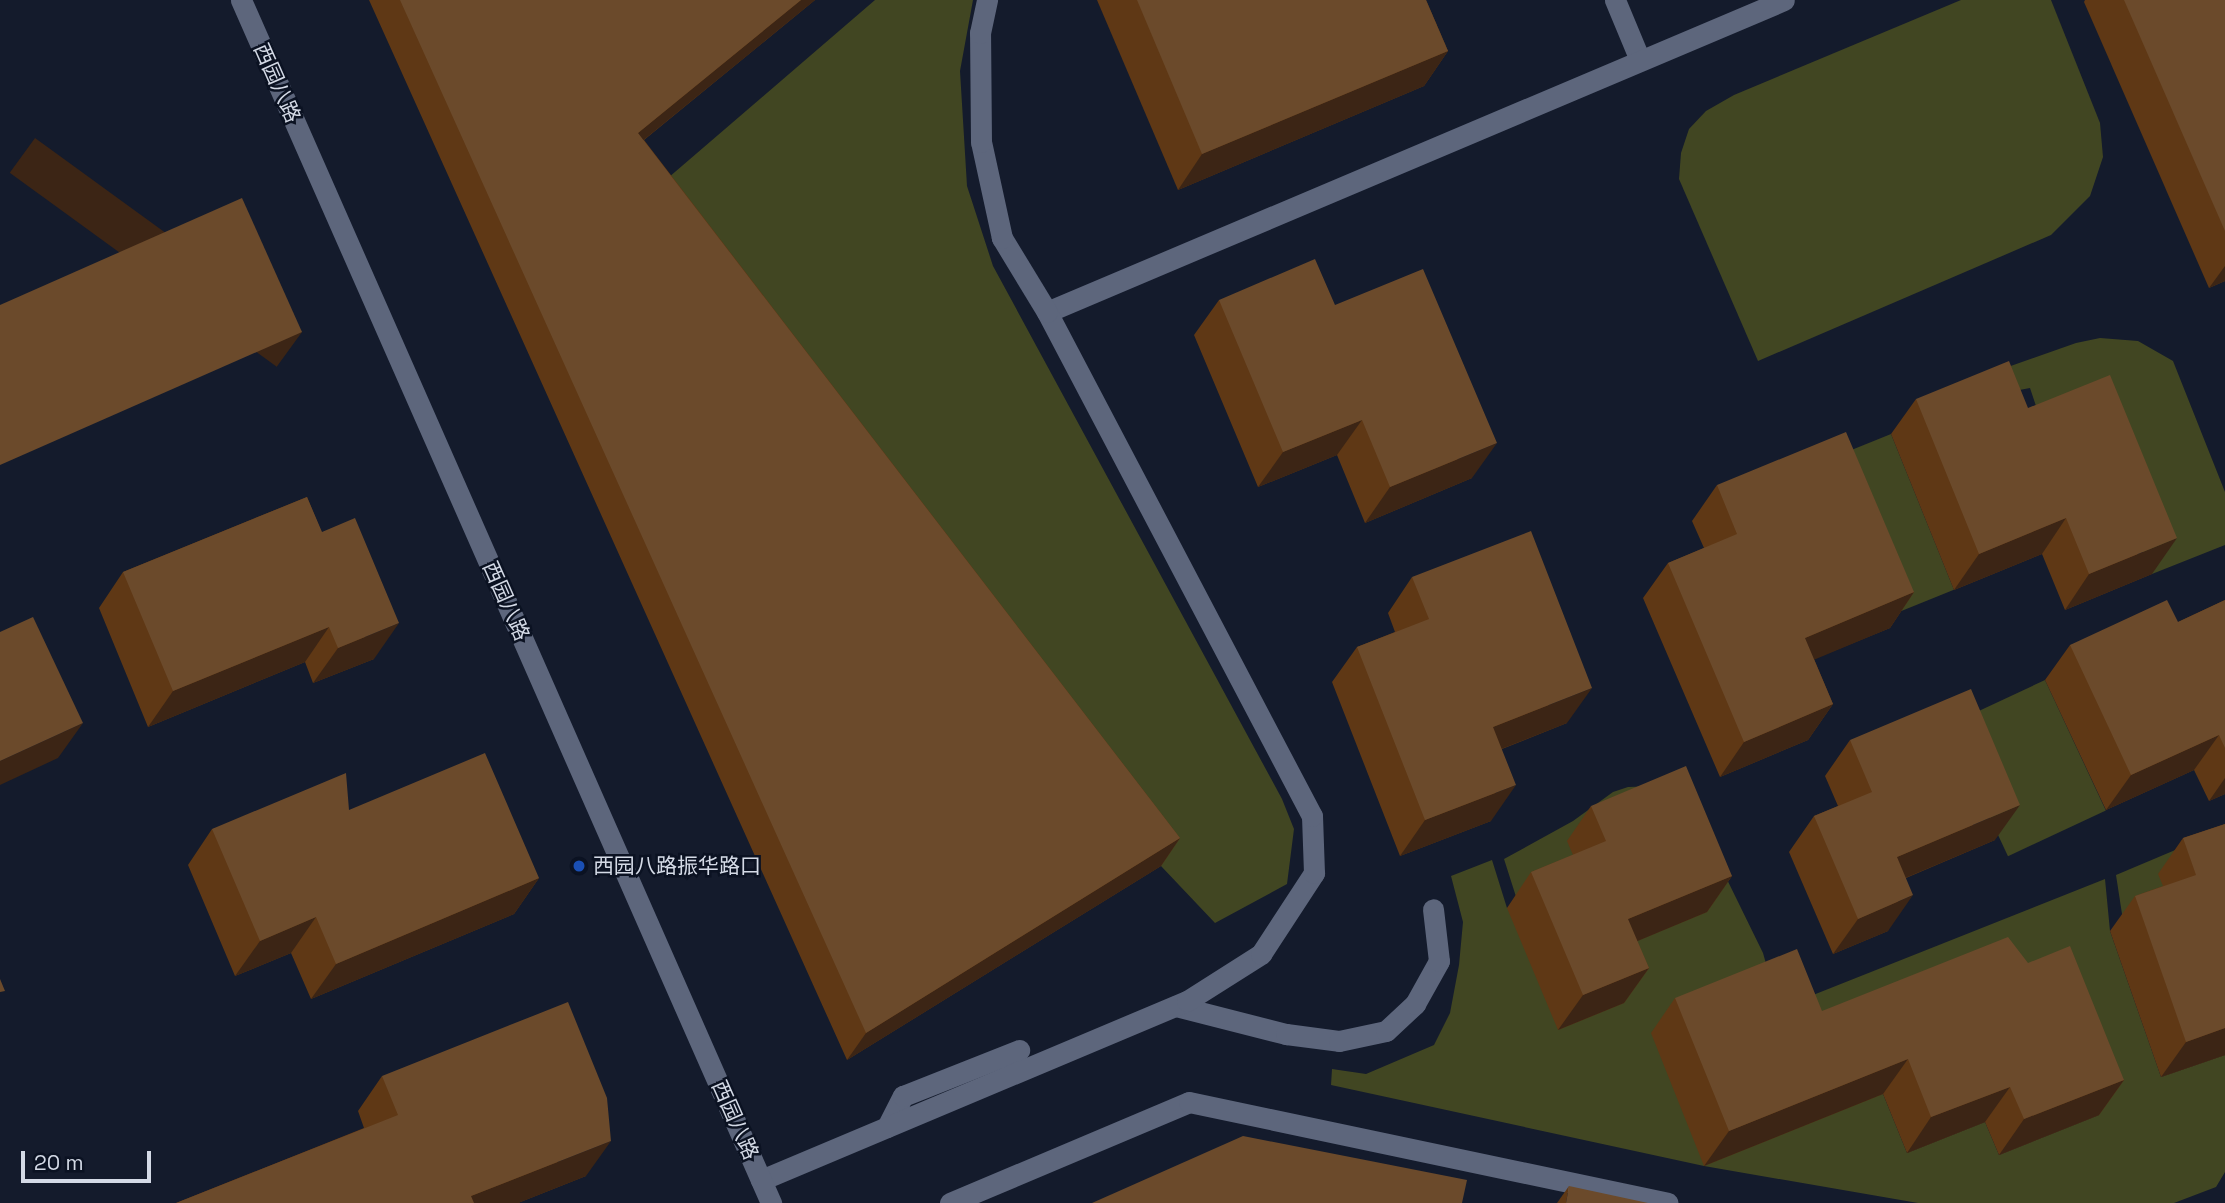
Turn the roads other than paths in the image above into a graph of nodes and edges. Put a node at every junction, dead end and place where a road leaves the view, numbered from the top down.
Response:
1 (241, 0) edge
2 (987, 0) edge
3 (1615, 0) edge
4 (1784, 0) edge
5 (1640, 60) junction
6 (1047, 312) junction
7 (1433, 909) dead end
8 (1176, 1006) junction
9 (1019, 1050) dead end
10 (887, 1127) junction
11 (761, 1180) junction
12 (771, 1203) edge
13 (950, 1203) edge
14 (1667, 1203) edge

1 - 11 street, 西园八路
2 - 6 street
3 - 5 street
4 - 5 street
5 - 6 street
6 - 8 street
7 - 8 street
8 - 10 street
9 - 10 street
10 - 11 street
11 - 12 street, 西园八路
13 - 14 street

